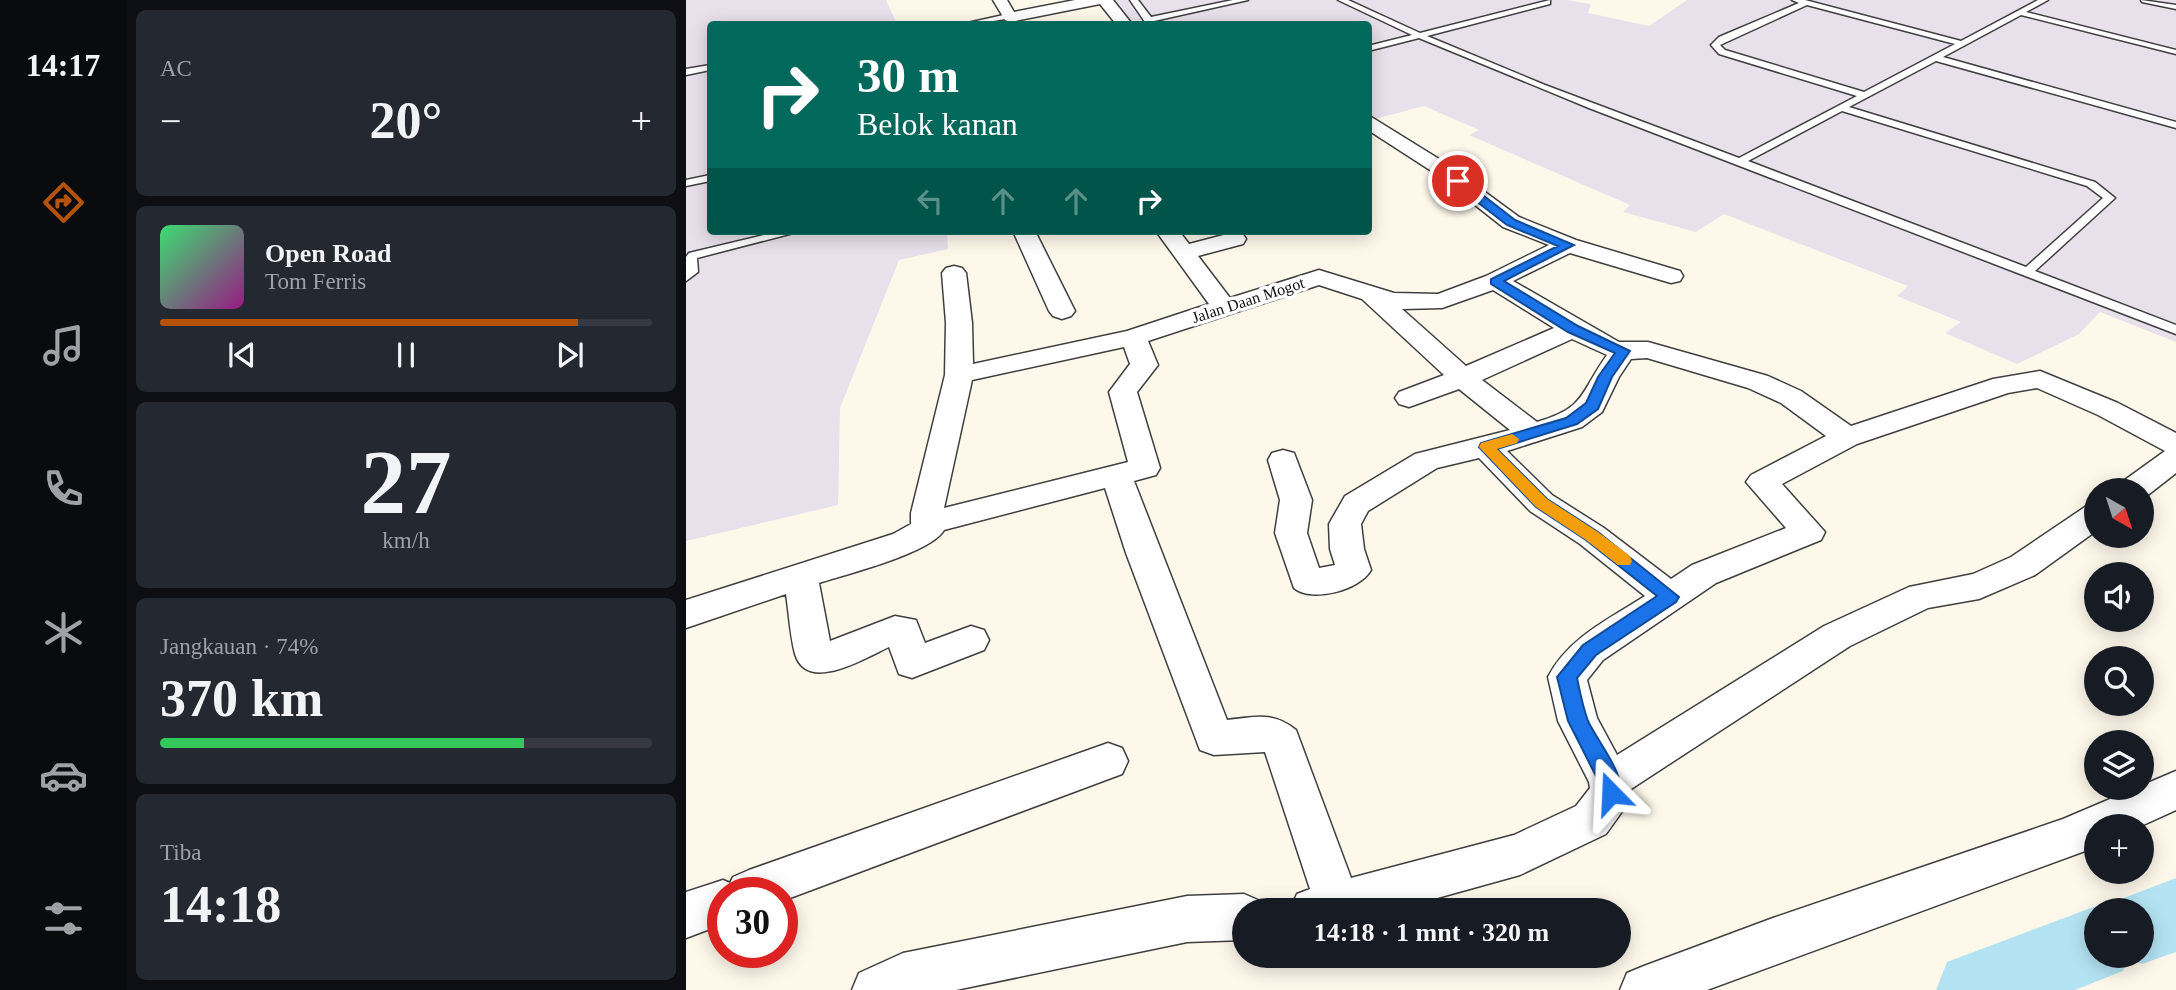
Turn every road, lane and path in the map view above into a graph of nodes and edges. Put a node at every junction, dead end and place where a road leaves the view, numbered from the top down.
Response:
1 (1000, 0) edge
2 (1098, 0) edge
3 (1105, 0) edge
4 (1134, 0) edge
5 (1244, 0) edge
6 (1342, 0) edge
7 (2024, 0) edge
8 (2145, 0) edge
9 (1801, 1) edge
10 (1547, 2) dead end
11 (2041, 2) edge
12 (2176, 7) edge
13 (2020, 13) junction
14 (1008, 16) junction
15 (982, 21) edge
16 (1122, 21) edge
17 (1149, 21) edge
18 (1154, 21) edge
19 (1418, 37) junction
20 (1963, 44) junction
21 (1372, 48) edge
22 (2176, 52) edge
23 (1936, 58) junction
24 (707, 68) edge
25 (686, 72) edge
26 (1863, 96) junction
27 (1840, 107) junction
28 (2176, 125) edge
29 (1372, 126) edge
30 (1739, 162) junction
31 (707, 179) edge
32 (686, 183) edge
33 (778, 235) edge
34 (1026, 235) edge
35 (1170, 235) edge
36 (1235, 239) dead end
37 (1568, 245) junction
38 (1184, 253) junction
39 (2028, 271) junction
40 (954, 273) dead end
41 (1671, 276) dead end
42 (686, 277) edge
43 (1495, 281) junction
44 (1370, 293) junction
45 (1224, 307) junction
46 (1062, 311) dead end
47 (1573, 329) junction
48 (2176, 330) edge
49 (1133, 337) junction
50 (1623, 351) junction
51 (959, 375) junction
52 (1463, 378) junction
53 (1409, 398) dead end
54 (1532, 433) junction
55 (1847, 437) junction
56 (2176, 445) edge
57 (1486, 447) junction
58 (2176, 458) edge
59 (1283, 460) dead end
60 (1117, 477) junction
61 (2149, 478) edge
62 (929, 523) junction
63 (2084, 523) edge
64 (801, 577) junction
65 (1670, 597) junction
66 (686, 614) edge
67 (971, 640) dead end
68 (1108, 761) dead end
69 (1610, 781) junction
70 (2176, 790) edge
71 (790, 877) edge
72 (1323, 898) edge
73 (1358, 898) edge
74 (707, 908) edge
75 (686, 915) edge
76 (1232, 917) edge
77 (876, 990) edge
78 (1644, 990) edge

1 - 14 street
2 - 14 street
3 - 16 street
4 - 17 lane
5 - 18 lane
6 - 19 lane
7 - 11 lane
8 - 12 lane
9 - 20 lane
9 - 26 lane
10 - 19 lane
11 - 13 lane
13 - 20 lane
13 - 22 lane
14 - 15 lane
19 - 21 lane
19 - 30 lane
20 - 23 lane
23 - 26 lane
23 - 28 lane
24 - 25 lane
26 - 27 lane
27 - 30 lane
27 - 39 lane
29 - 37 street
30 - 39 lane
31 - 32 lane
33 - 42 lane
34 - 46 street
35 - 38 street
36 - 38 street
37 - 41 street
37 - 43 street, Jalan Daan Mogot
38 - 45 street
39 - 48 lane
40 - 51 street
43 - 44 street, Jalan Daan Mogot
43 - 47 street
44 - 45 street, Jalan Daan Mogot
44 - 52 street
45 - 49 street, Jalan Daan Mogot
47 - 50 street
47 - 52 street
49 - 51 street, Jalan Daan Mogot
49 - 60 street
50 - 54 street
50 - 55 street
51 - 62 street
52 - 53 street
52 - 54 street
54 - 57 street
55 - 56 street
55 - 65 street
57 - 59 street
57 - 65 street
58 - 61 street
60 - 62 street
60 - 72 street
62 - 64 street
63 - 69 street
64 - 66 street
64 - 67 street
65 - 69 street
68 - 71 street
69 - 73 street
70 - 78 street
74 - 75 street
76 - 77 street

